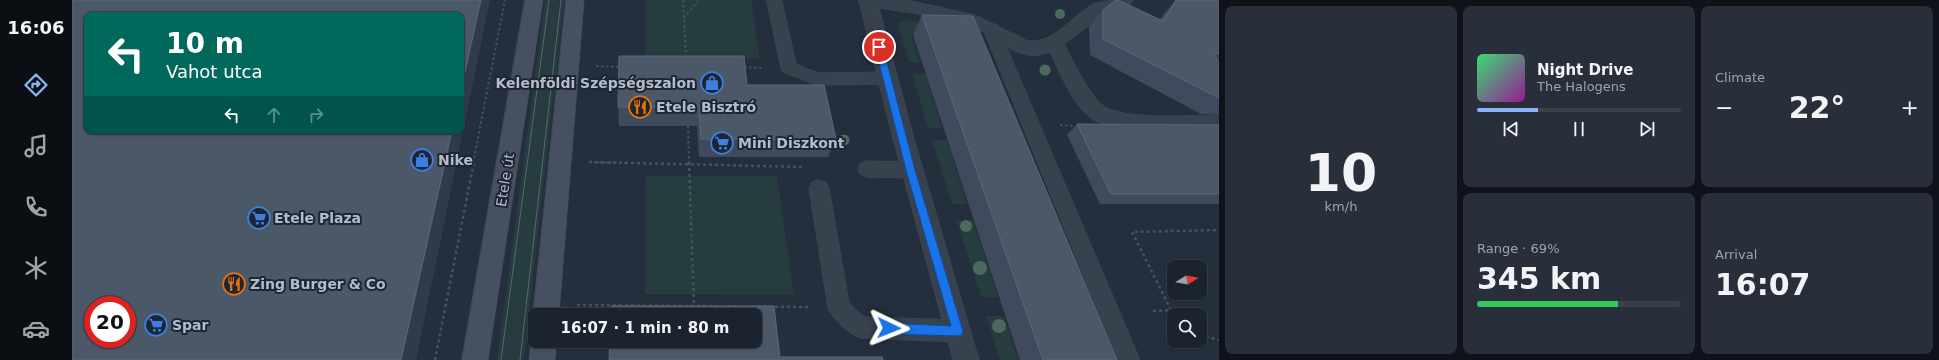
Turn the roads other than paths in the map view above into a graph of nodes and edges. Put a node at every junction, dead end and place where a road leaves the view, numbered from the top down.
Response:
1 (534, 0) edge
2 (575, 0) edge
3 (868, 0) edge
4 (1124, 0) edge
5 (774, 1) dead end
6 (991, 30) junction
7 (1054, 42) junction
8 (886, 78) junction
9 (1219, 123) edge
10 (867, 169) dead end
11 (911, 170) junction
12 (819, 188) dead end
13 (546, 308) edge
14 (958, 331) junction
15 (543, 348) edge
16 (475, 360) edge
17 (542, 360) edge
18 (966, 360) edge
19 (1129, 360) edge

1 - 16 main road, Etele út
2 - 13 main road
3 - 6 street
3 - 8 street
4 - 7 street
5 - 8 lane
6 - 7 street
6 - 19 lane
7 - 9 street
8 - 11 street
10 - 11 lane
11 - 14 street
12 - 14 lane
14 - 18 street
15 - 17 main road

